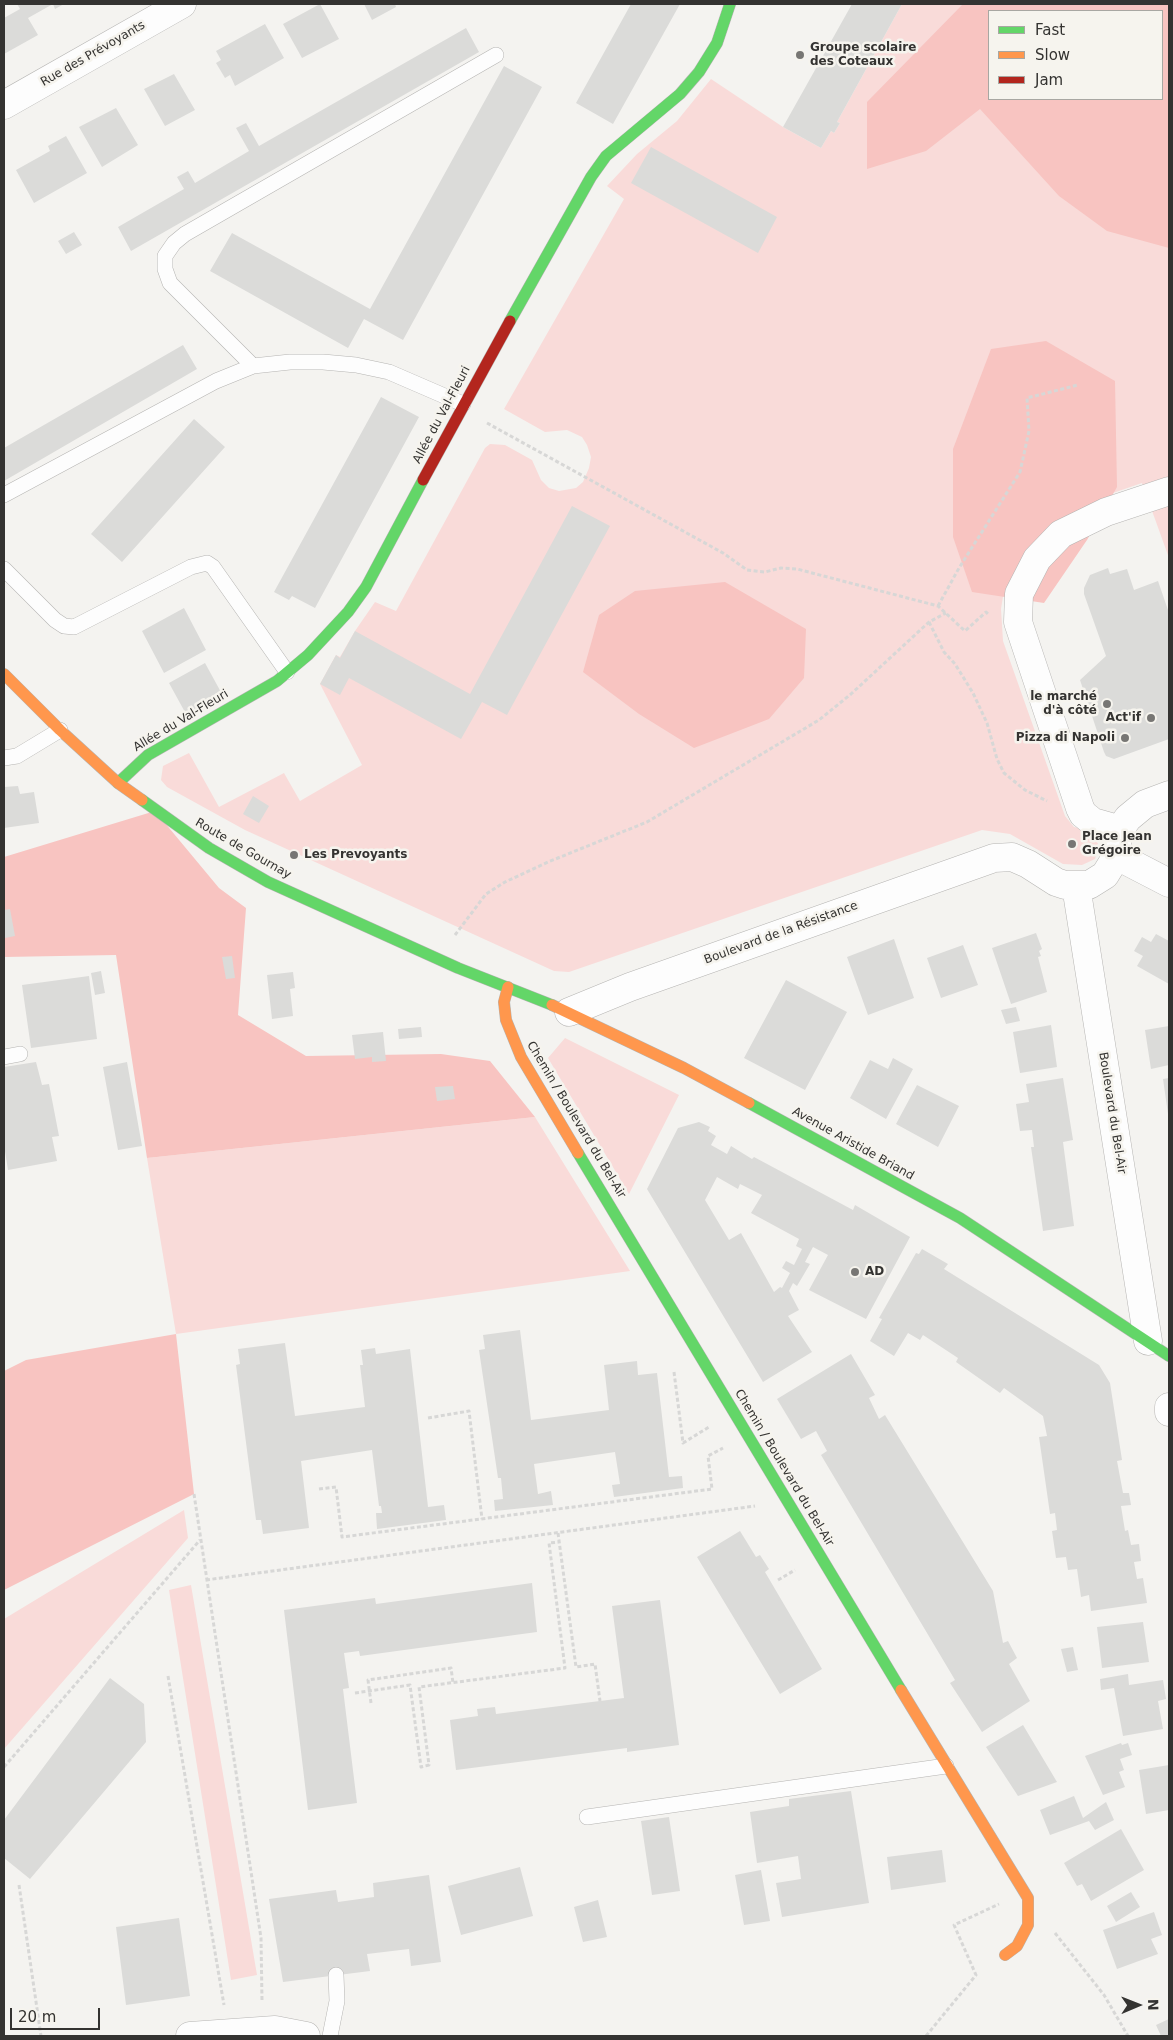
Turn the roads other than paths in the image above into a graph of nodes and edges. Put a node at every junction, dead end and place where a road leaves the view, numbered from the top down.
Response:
1 (182, 4) edge
2 (730, 4) edge
3 (496, 55) dead end
4 (4, 105) edge
5 (253, 366) junction
6 (462, 406) junction
7 (1169, 491) edge
8 (4, 495) edge
9 (4, 569) edge
10 (288, 672) junction
11 (4, 674) edge
12 (60, 730) junction
13 (4, 758) edge
14 (118, 783) junction
15 (1157, 799) edge
16 (1118, 844) junction
17 (1169, 883) edge
18 (1076, 886) junction
19 (508, 987) junction
20 (570, 1012) junction
21 (20, 1054) dead end
22 (4, 1057) edge
23 (1159, 1348) edge
24 (1169, 1407) edge
25 (1169, 1412) edge
26 (946, 1766) junction
27 (587, 1817) dead end
28 (1005, 1955) dead end
29 (336, 1975) dead end
30 (190, 2036) edge
31 (306, 2036) edge
32 (330, 2036) edge

1 - 4 street, Rue des Prévoyants
2 - 6 street, Allée du Val-Fleuri
3 - 5 lane
5 - 6 lane
5 - 8 lane
6 - 10 street, Allée du Val-Fleuri
7 - 16 street
9 - 10 lane
10 - 14 street, Allée du Val-Fleuri
11 - 12 street, Route de Gournay
12 - 13 lane
12 - 14 street, Route de Gournay
14 - 19 street, Route de Gournay
15 - 16 street
16 - 17 street
16 - 18 street
18 - 20 street, Boulevard de la Résistance
18 - 23 street, Boulevard du Bel-Air
19 - 20 street, Avenue Aristide Briand
19 - 26 street, Chemin / Boulevard du Bel-Air
20 - 23 street, Avenue Aristide Briand
21 - 22 lane
24 - 25 street
26 - 27 lane
26 - 28 street, Chemin / Boulevard du Bel-Air
29 - 32 lane
30 - 31 street

